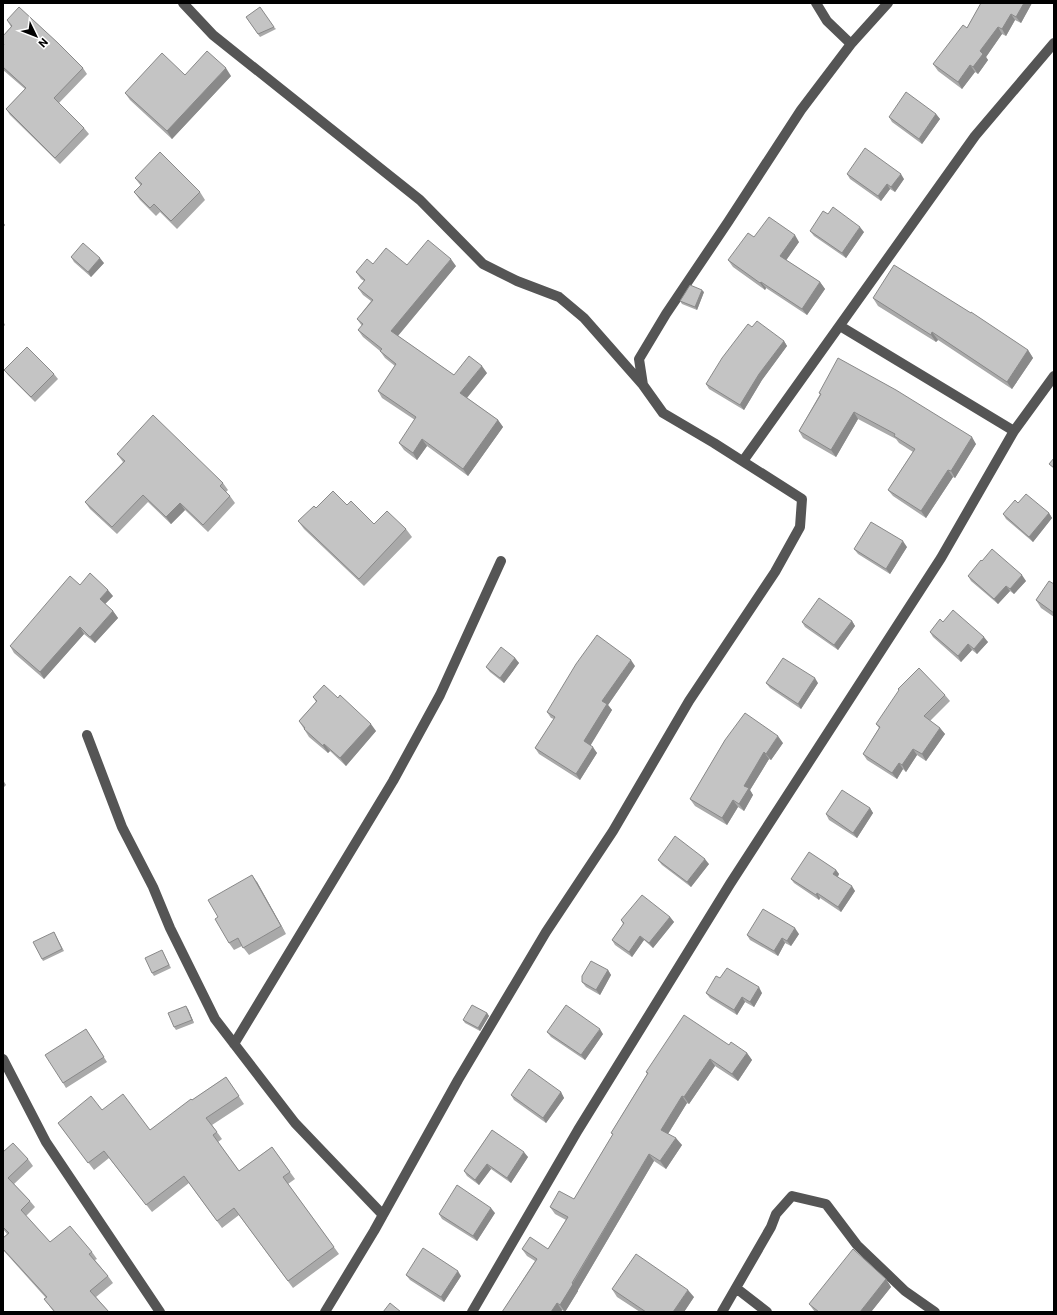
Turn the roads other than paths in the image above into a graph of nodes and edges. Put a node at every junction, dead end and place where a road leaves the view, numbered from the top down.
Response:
1 (183, 3) edge
2 (816, 3) edge
3 (888, 3) edge
4 (1054, 43) edge
5 (851, 44) junction
6 (840, 326) junction
7 (1054, 376) edge
8 (643, 386) junction
9 (1014, 431) junction
10 (743, 461) junction
11 (501, 561) dead end
12 (87, 735) dead end
13 (234, 1044) junction
14 (3, 1059) edge
15 (383, 1215) junction
16 (736, 1288) junction
17 (160, 1312) edge
18 (325, 1312) edge
19 (472, 1312) edge
20 (722, 1312) edge
21 (767, 1312) edge
22 (936, 1312) edge

1 - 8 street
2 - 5 street
3 - 5 street
4 - 6 street
5 - 8 street
6 - 9 street
6 - 10 street
7 - 9 street
8 - 10 street
9 - 19 street
10 - 15 street
11 - 13 street
12 - 13 street
13 - 15 street
14 - 17 street
15 - 18 street
16 - 20 street
16 - 21 street
16 - 22 street

